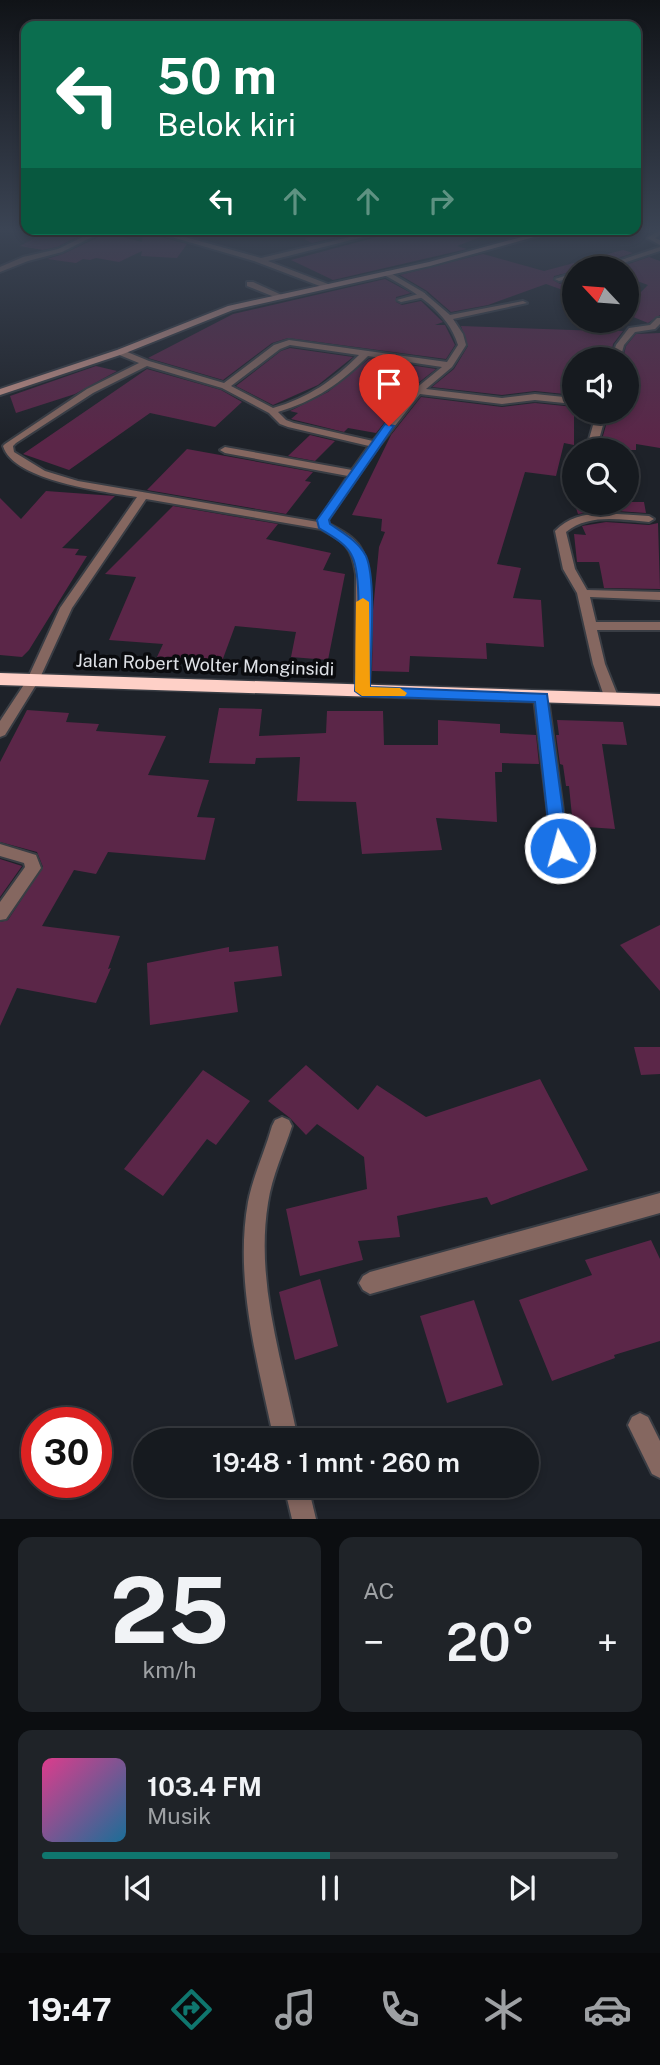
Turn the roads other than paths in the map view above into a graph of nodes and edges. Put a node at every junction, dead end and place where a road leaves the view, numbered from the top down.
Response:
1 (269, 299) edge
2 (406, 299) edge
3 (426, 299) edge
4 (401, 300) dead end
5 (523, 303) dead end
6 (448, 318) junction
7 (660, 320) edge
8 (619, 347) edge
9 (120, 352) junction
10 (367, 352) junction
11 (146, 363) junction
12 (449, 365) junction
13 (225, 386) junction
14 (418, 391) junction
15 (0, 392) edge
16 (562, 400) edge
17 (272, 411) junction
18 (375, 444) junction
19 (225, 450) dead end
20 (355, 474) junction
21 (143, 496) junction
22 (649, 519) dead end
23 (324, 526) junction
24 (583, 593) junction
25 (660, 596) edge
26 (591, 626) junction
27 (660, 626) edge
28 (0, 679) edge
29 (33, 680) junction
30 (362, 691) junction
31 (541, 698) junction
32 (612, 699) junction
33 (660, 700) edge
34 (0, 732) edge
35 (560, 848) dead end
36 (0, 850) edge
37 (0, 914) edge
38 (282, 1126) dead end
39 (660, 1203) edge
40 (370, 1283) dead end
41 (640, 1425) dead end
42 (284, 1428) edge
43 (660, 1466) edge
44 (299, 1498) edge
45 (303, 1519) edge

1 - 9 street
2 - 4 street
3 - 6 street
5 - 6 street
6 - 12 street
7 - 8 street
9 - 11 street
9 - 15 street
10 - 12 street
10 - 13 street
10 - 17 street
11 - 13 street
11 - 21 street
12 - 14 street
13 - 17 street
14 - 16 street
14 - 18 street
17 - 18 street
18 - 20 street
19 - 20 street
20 - 23 street
21 - 23 street
21 - 29 street
22 - 24 street
23 - 30 street
24 - 25 street
24 - 26 street
26 - 27 street
26 - 32 street
28 - 29 highway, Jalan Robert Wolter Monginsidi
29 - 30 highway, Jalan Robert Wolter Monginsidi
29 - 34 street
30 - 31 highway, Jalan Robert Wolter Monginsidi
31 - 32 highway, Jalan Robert Wolter Monginsidi
31 - 35 street
32 - 33 highway, Jalan Robert Wolter Monginsidi
36 - 37 street
38 - 42 street
39 - 40 street
41 - 43 street
44 - 45 street

